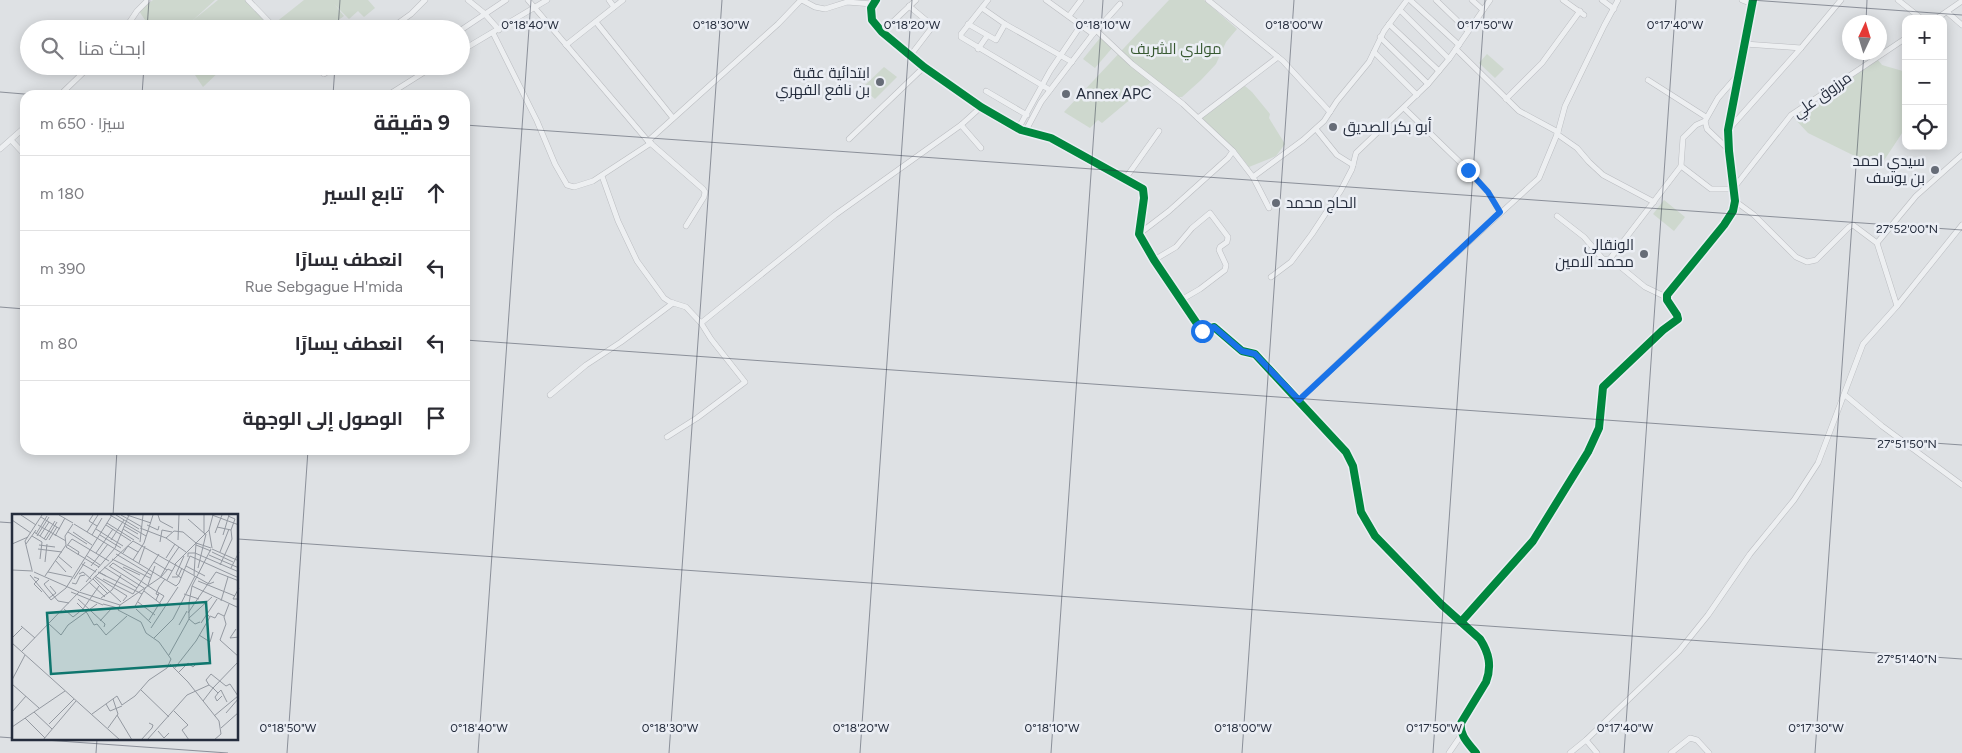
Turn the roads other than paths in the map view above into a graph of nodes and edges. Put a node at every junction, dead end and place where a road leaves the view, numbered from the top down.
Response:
1 (148, 0) edge
2 (248, 0) edge
3 (425, 0) edge
4 (468, 0) edge
5 (506, 0) edge
6 (528, 0) edge
7 (547, 0) edge
8 (609, 0) edge
9 (624, 0) edge
10 (801, 0) edge
11 (916, 0) edge
12 (988, 0) edge
13 (1046, 0) edge
14 (1081, 0) edge
15 (1208, 0) edge
16 (1410, 0) edge
17 (1436, 0) edge
18 (1472, 0) edge
19 (1490, 0) edge
20 (1563, 0) edge
21 (1602, 0) edge
22 (1618, 0) edge
23 (1742, 0) edge
24 (1840, 0) edge
25 (1898, 0) edge
26 (1962, 1) edge
27 (874, 2) edge
28 (1752, 2) edge
29 (1120, 4) dead end
30 (909, 6) junction
31 (614, 7) junction
32 (535, 8) junction
33 (982, 8) junction
34 (1614, 9) junction
35 (1400, 10) junction
36 (1483, 10) junction
37 (1946, 12) junction
38 (484, 13) junction
39 (1917, 15) edge
40 (1942, 15) edge
41 (1069, 16) junction
42 (130, 20) edge
43 (267, 20) edge
44 (403, 20) edge
45 (596, 22) junction
46 (470, 23) edge
47 (968, 24) junction
48 (1005, 24) junction
49 (1389, 24) junction
50 (1081, 25) junction
51 (1962, 25) edge
52 (498, 30) junction
53 (1468, 31) junction
54 (882, 32) junction
55 (1095, 32) junction
56 (493, 34) junction
57 (987, 36) junction
58 (1380, 37) junction
59 (1902, 41) edge
60 (1745, 44) junction
61 (566, 45) junction
62 (470, 46) edge
63 (1457, 47) junction
64 (978, 48) junction
65 (1801, 48) junction
66 (1374, 52) junction
67 (910, 56) junction
68 (1060, 56) junction
69 (1278, 57) junction
70 (1449, 59) junction
71 (1072, 62) junction
72 (924, 67) junction
73 (1439, 71) junction
74 (1739, 74) junction
75 (81, 75) edge
76 (416, 75) edge
77 (418, 75) edge
78 (413, 78) junction
79 (1648, 80) dead end
80 (1428, 84) junction
81 (1041, 86) junction
82 (65, 90) edge
83 (395, 90) edge
84 (1050, 90) junction
85 (986, 91) dead end
86 (1417, 95) junction
87 (1506, 99) junction
88 (981, 107) junction
89 (1404, 108) junction
90 (1330, 112) junction
91 (1027, 115) junction
92 (673, 118) junction
93 (1198, 118) junction
94 (1706, 119) junction
95 (961, 125) junction
96 (1018, 129) junction
97 (1316, 129) junction
98 (1728, 130) junction
99 (1159, 131) dead end
100 (20, 132) edge
101 (1026, 132) junction
102 (1557, 133) junction
103 (848, 139) dead end
104 (11, 140) junction
105 (650, 142) junction
106 (981, 148) dead end
107 (0, 149) edge
108 (20, 150) edge
109 (1233, 150) junction
110 (1729, 151) junction
111 (1962, 155) edge
112 (1353, 165) junction
113 (1681, 166) junction
114 (602, 176) junction
115 (1253, 177) junction
116 (1125, 179) junction
117 (1733, 189) junction
118 (1735, 200) junction
119 (1654, 202) junction
120 (1269, 208) dead end
121 (1500, 212) junction
122 (1557, 216) dead end
123 (1962, 225) edge
124 (686, 226) dead end
125 (1139, 234) junction
126 (1877, 243) junction
127 (1611, 259) junction
128 (1154, 260) junction
129 (1271, 277) dead end
130 (1666, 297) junction
131 (1181, 300) junction
132 (673, 303) junction
133 (1897, 306) junction
134 (701, 323) junction
135 (550, 395) dead end
136 (1845, 395) junction
137 (1299, 400) junction
138 (666, 437) dead end
139 (1962, 486) edge
140 (1461, 622) junction
141 (1462, 734) junction
142 (1586, 740) junction
143 (1449, 753) edge
144 (1476, 753) edge
145 (1570, 753) edge
146 (1597, 753) edge
147 (1671, 753) edge
148 (1709, 753) edge

1 - 42 street
2 - 43 street
3 - 44 street
4 - 38 street
5 - 38 street
6 - 32 street
7 - 32 street
8 - 31 street
9 - 31 street
10 - 27 street
10 - 92 street
11 - 30 street
12 - 33 street
13 - 41 street
14 - 41 street
15 - 69 street
16 - 35 street
16 - 63 street
17 - 53 street
18 - 36 street
19 - 36 street
20 - 87 street
21 - 34 street
22 - 34 street
23 - 28 street
24 - 65 street
25 - 39 street
26 - 37 street
27 - 54 street
28 - 60 street
29 - 55 street
30 - 54 street
30 - 67 street
31 - 45 street
32 - 52 street
32 - 61 street
33 - 47 street
33 - 48 street
34 - 102 street
35 - 49 street
35 - 70 street
36 - 53 street
37 - 40 street
37 - 51 street
38 - 46 street
38 - 52 street
41 - 50 street
45 - 61 street
45 - 92 street
47 - 57 street
47 - 64 street
48 - 57 street
48 - 68 street
49 - 58 street
49 - 73 street
50 - 55 street
50 - 68 street
52 - 56 street
53 - 63 street
54 - 67 street
55 - 71 street
55 - 93 street
56 - 62 street
56 - 114 street
57 - 64 street
58 - 66 street
58 - 80 street
59 - 117 street, مرزوق علي
60 - 65 street
60 - 74 street
61 - 105 street
63 - 70 street
63 - 87 street
64 - 81 street
65 - 98 street
66 - 86 street
66 - 90 street
67 - 72 street
68 - 71 street
68 - 81 street
69 - 90 street
69 - 93 street
70 - 73 street
71 - 84 street
72 - 88 street
72 - 103 street
73 - 80 street
74 - 94 street
74 - 98 street
75 - 82 street
76 - 78 street
77 - 78 street
78 - 83 street
79 - 94 street
80 - 86 street
81 - 84 street
81 - 91 street
84 - 101 street
85 - 91 street
86 - 89 street
87 - 102 street
88 - 95 street
88 - 96 street
89 - 112 street
89 - 121 street
90 - 97 street
91 - 96 street
92 - 105 street
93 - 109 street
94 - 110 street
94 - 113 street
95 - 106 street
95 - 134 street
96 - 101 street
97 - 112 street
97 - 115 street
98 - 110 street
99 - 116 street
100 - 104 street
101 - 116 street
102 - 119 street
102 - 121 street
104 - 107 street
104 - 108 street
105 - 114 street
105 - 124 street
109 - 115 street
109 - 125 street
110 - 117 street
111 - 126 street
112 - 129 street
113 - 117 street
113 - 119 street
114 - 132 street
115 - 120 street
116 - 125 street
117 - 118 street
118 - 126 street
118 - 130 street
119 - 127 street
121 - 137 street
122 - 127 street
123 - 133 street
125 - 128 street
126 - 133 street
127 - 130 street
128 - 131 street
128 - 131 street
130 - 140 street
131 - 137 street
132 - 134 street
132 - 135 street
133 - 136 street
134 - 138 street
136 - 139 street
136 - 142 street
137 - 140 street
140 - 141 street
141 - 143 street
141 - 144 street
142 - 145 street
142 - 146 street
147 - 148 street

